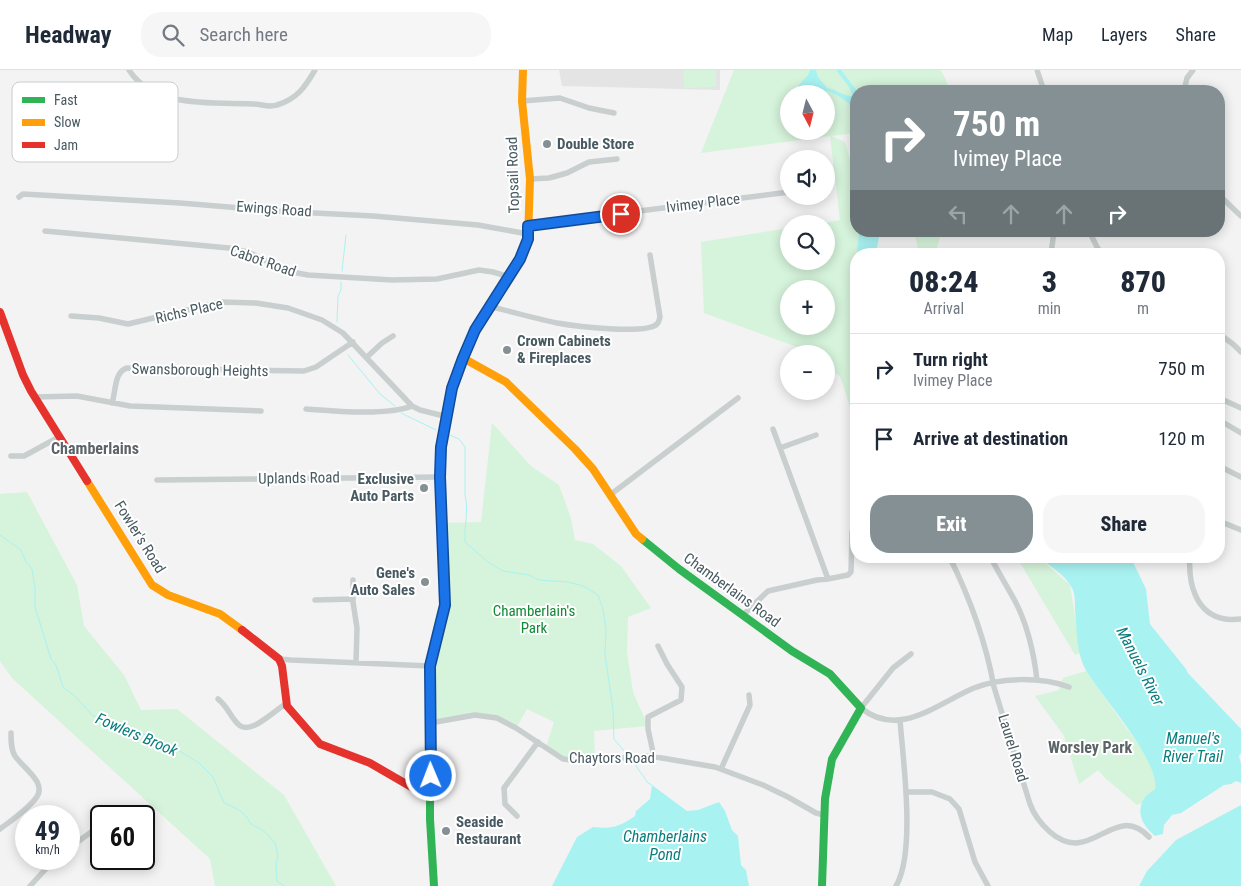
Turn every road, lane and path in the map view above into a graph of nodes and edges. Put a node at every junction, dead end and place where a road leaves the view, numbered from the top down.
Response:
1 (129, 70) edge
2 (315, 70) edge
3 (523, 70) edge
4 (1036, 70) edge
5 (1193, 70) edge
6 (139, 82) edge
7 (1042, 85) edge
8 (1186, 85) edge
9 (178, 100) edge
10 (522, 101) junction
11 (614, 113) dead end
12 (618, 159) dead end
13 (530, 179) junction
14 (780, 193) edge
15 (19, 197) dead end
16 (1225, 201) edge
17 (1241, 216) edge
18 (528, 230) junction
19 (45, 231) dead end
20 (650, 255) dead end
21 (510, 277) junction
22 (490, 306) junction
23 (0, 312) edge
24 (71, 316) dead end
25 (394, 336) dead end
26 (1225, 338) edge
27 (352, 342) junction
28 (1241, 352) edge
29 (367, 357) junction
30 (463, 358) junction
31 (34, 397) junction
32 (738, 398) dead end
33 (1225, 401) edge
34 (112, 403) junction
35 (412, 406) junction
36 (1241, 408) edge
37 (306, 409) dead end
38 (261, 411) dead end
39 (448, 418) junction
40 (1225, 424) edge
41 (773, 429) dead end
42 (1241, 433) edge
43 (816, 435) dead end
44 (60, 437) junction
45 (780, 448) junction
46 (11, 456) dead end
47 (1225, 469) edge
48 (440, 477) junction
49 (1241, 477) edge
50 (157, 480) dead end
51 (610, 495) junction
52 (1225, 523) edge
53 (1241, 530) edge
54 (851, 563) edge
55 (952, 563) edge
56 (994, 563) edge
57 (1189, 563) edge
58 (828, 579) junction
59 (353, 580) dead end
60 (353, 599) junction
61 (315, 600) dead end
62 (743, 615) junction
63 (1241, 619) edge
64 (658, 646) dead end
65 (911, 654) dead end
66 (279, 659) junction
67 (356, 663) junction
68 (430, 666) junction
69 (1037, 680) junction
70 (993, 683) junction
71 (1069, 687) dead end
72 (749, 695) dead end
73 (218, 699) dead end
74 (286, 704) junction
75 (861, 708) junction
76 (900, 720) junction
77 (430, 724) junction
78 (11, 733) dead end
79 (538, 742) junction
80 (654, 757) junction
81 (721, 769) junction
82 (906, 792) junction
83 (431, 794) junction
84 (824, 815) junction
85 (517, 816) dead end
86 (0, 829) edge
87 (1149, 837) dead end
88 (45, 870) edge
89 (35, 881) junction
90 (899, 885) edge
91 (30, 886) edge
92 (41, 886) edge
93 (434, 886) edge
94 (822, 886) edge
95 (988, 886) edge

1 - 6 street
2 - 9 street
3 - 10 street, Topsail Road
4 - 7 street
5 - 8 street
10 - 11 street
10 - 13 street, Topsail Road
12 - 13 street
13 - 18 street, Topsail Road
14 - 18 street, Ivimey Place
15 - 18 street, Ewings Road
16 - 17 street
18 - 21 street, Topsail Road
19 - 21 street, Cabot Road
20 - 22 street
21 - 22 street, Topsail Road
22 - 30 street, Topsail Road
23 - 31 street, Fowler's Road
24 - 27 street, Richs Place
25 - 29 street
26 - 28 street
27 - 29 street, Richs Place
27 - 34 street, Swansborough Heights
29 - 35 street, Richs Place
30 - 39 street, Topsail Road
30 - 51 street, Chamberlains Road
31 - 34 street
31 - 44 street, Fowler's Road
32 - 51 street
33 - 36 street
34 - 38 street
35 - 37 street
35 - 39 street, Richs Place
39 - 48 street, Topsail Road
40 - 42 street
41 - 45 street
43 - 45 street
44 - 46 street
44 - 66 street, Fowler's Road
45 - 58 street
47 - 49 street
48 - 50 street, Uplands Road
48 - 68 street, Topsail Road
51 - 62 street, Chamberlains Road
52 - 53 street
54 - 58 street
55 - 70 street, Laurel Road
56 - 69 street
57 - 63 street
58 - 62 street
59 - 60 street
60 - 61 street
60 - 67 street
62 - 75 street, Chamberlains Road
64 - 80 street
65 - 75 street
66 - 67 street
66 - 74 street
67 - 68 street
68 - 77 street, Topsail Road
69 - 70 street
69 - 71 street
70 - 76 street
70 - 87 street, Laurel Road
72 - 81 street
73 - 74 street
74 - 83 street
75 - 76 street
75 - 84 street
76 - 82 street
77 - 79 street, Chaytors Road
77 - 83 street, Topsail Road
78 - 86 street
79 - 80 street, Chaytors Road
79 - 85 street
80 - 81 street, Chaytors Road
81 - 84 street, Chaytors Road
82 - 90 street
82 - 95 street
83 - 93 street, Topsail Road
84 - 94 street
88 - 89 street
89 - 91 street
89 - 92 street

